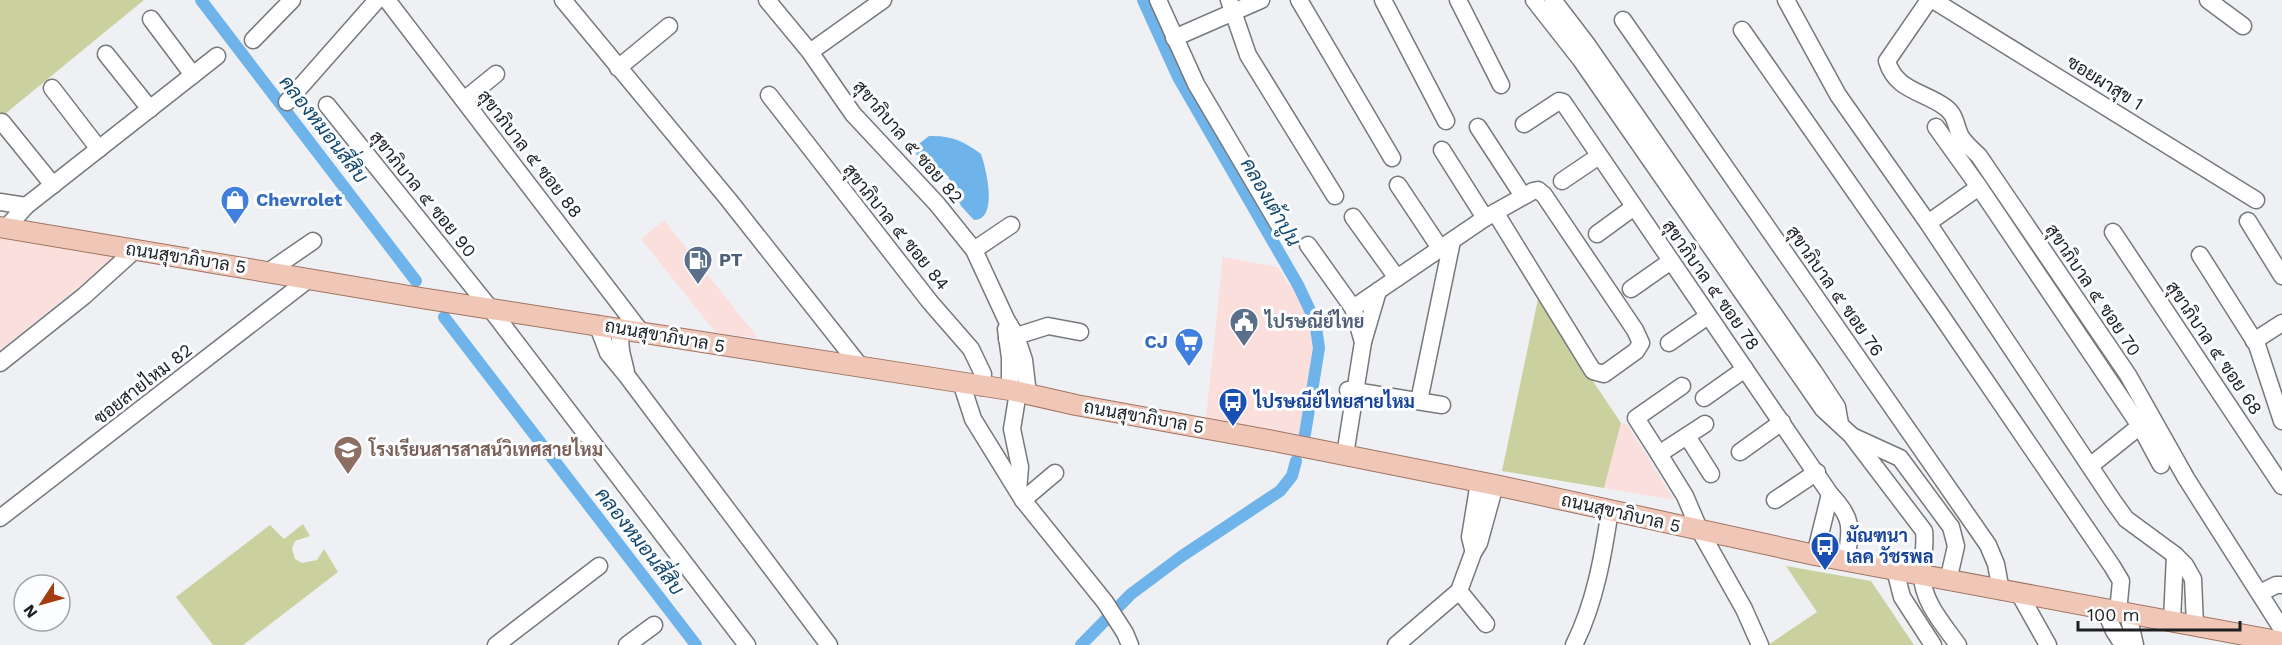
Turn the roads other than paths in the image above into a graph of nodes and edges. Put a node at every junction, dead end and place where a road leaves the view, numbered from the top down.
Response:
1 (292, 0) edge
2 (377, 0) edge
3 (387, 0) edge
4 (563, 0) edge
5 (883, 0) edge
6 (1158, 0) edge
7 (1261, 0) edge
8 (1299, 0) edge
9 (1383, 0) edge
10 (1458, 0) edge
11 (1786, 0) edge
12 (1931, 0) edge
13 (2208, 0) edge
14 (771, 1) edge
15 (1546, 3) edge
16 (1231, 6) edge
17 (151, 18) dead end
18 (1623, 20) dead end
19 (669, 26) dead end
20 (2243, 26) dead end
21 (1742, 30) dead end
22 (1174, 38) junction
23 (253, 40) dead end
24 (810, 52) junction
25 (106, 54) dead end
26 (217, 56) dead end
27 (618, 68) junction
28 (496, 74) dead end
29 (193, 75) junction
30 (1501, 85) dead end
31 (52, 88) dead end
32 (769, 95) dead end
33 (464, 100) junction
34 (287, 102) dead end
35 (327, 105) dead end
36 (150, 109) junction
37 (1446, 121) dead end
38 (2, 122) dead end
39 (1524, 124) dead end
40 (1936, 127) dead end
41 (1478, 128) dead end
42 (99, 148) junction
43 (1442, 150) dead end
44 (1599, 156) junction
45 (1392, 158) dead end
46 (1562, 182) dead end
47 (52, 185) junction
48 (1398, 185) dead end
49 (1979, 187) junction
50 (1335, 196) dead end
51 (1523, 196) junction
52 (2256, 200) dead end
53 (0, 202) edge
54 (26, 206) junction
55 (1634, 207) junction
56 (1490, 215) junction
57 (1353, 217) dead end
58 (2248, 221) dead end
59 (1928, 224) junction
60 (1011, 225) dead end
61 (1279, 225) dead end
62 (3, 228) edge
63 (2113, 232) dead end
64 (1597, 234) dead end
65 (313, 241) dead end
66 (1446, 244) junction
67 (1308, 245) dead end
68 (135, 250) junction
69 (974, 250) junction
70 (2200, 255) dead end
71 (1671, 261) junction
72 (268, 272) junction
73 (2282, 276) edge
74 (1397, 278) junction
75 (309, 279) junction
76 (1631, 289) dead end
77 (1378, 291) junction
78 (489, 307) junction
79 (1353, 308) junction
80 (1708, 316) junction
81 (597, 324) junction
82 (2282, 324) edge
83 (619, 327) junction
84 (641, 332) junction
85 (1080, 332) dead end
86 (1012, 337) junction
87 (2254, 341) junction
88 (1363, 342) junction
89 (1669, 343) dead end
90 (0, 363) edge
91 (860, 366) junction
92 (1745, 369) junction
93 (627, 376) junction
94 (961, 382) junction
95 (1682, 386) dead end
96 (982, 387) junction
97 (1353, 387) junction
98 (1018, 392) junction
99 (1704, 398) dead end
100 (1419, 401) junction
101 (1442, 405) dead end
102 (2282, 421) edge
103 (1782, 422) junction
104 (1705, 424) dead end
105 (2140, 426) junction
106 (1012, 429) junction
107 (1846, 430) junction
108 (982, 432) junction
109 (1687, 436) junction
110 (1740, 452) dead end
111 (1659, 454) junction
112 (1341, 455) junction
113 (2161, 465) dead end
114 (2090, 466) junction
115 (1817, 472) junction
116 (1055, 473) dead end
117 (1711, 474) dead end
118 (1487, 484) junction
119 (2282, 486) edge
120 (1830, 494) junction
121 (1020, 496) junction
122 (1775, 500) dead end
123 (1610, 510) junction
124 (0, 518) edge
125 (1700, 531) junction
126 (1815, 555) junction
127 (2175, 555) junction
128 (1846, 561) junction
129 (599, 566) dead end
130 (1895, 570) junction
131 (1922, 575) junction
132 (1948, 581) junction
133 (2282, 585) edge
134 (1459, 591) junction
135 (2001, 591) junction
136 (2260, 592) junction
137 (2020, 595) junction
138 (1902, 597) junction
139 (1927, 599) junction
140 (2117, 612) junction
141 (2172, 621) junction
142 (1486, 624) dead end
143 (654, 625) dead end
144 (2195, 625) junction
145 (1415, 639) edge
146 (2275, 639) edge
147 (2243, 640) edge
148 (496, 645) edge
149 (627, 645) edge
150 (747, 645) edge
151 (830, 645) edge
152 (1130, 645) edge
153 (1396, 645) edge
154 (1574, 645) edge
155 (1760, 645) edge
156 (1933, 645) edge
157 (1958, 645) edge
158 (2048, 645) edge
159 (2123, 645) edge
160 (2135, 645) edge

1 - 23 street
2 - 34 street
3 - 33 street, สุขาภิบาล ๕ ซอย 88
4 - 27 street
5 - 24 street
6 - 22 street
7 - 16 street
8 - 45 street
9 - 37 street
10 - 30 street
11 - 59 street
12 - 52 street, ซอยผาสุข 1
12 - 136 street, สุขาภิบาล ๕ ซอย 70
13 - 20 street
14 - 24 street, สุขาภิบาล ๕ ซอย 82
15 - 107 street
16 - 22 street
16 - 50 street
17 - 29 street
18 - 135 street, สุขาภิบาล ๕ ซอย 76
19 - 27 street
21 - 140 street
22 - 61 street
24 - 69 street, สุขาภิบาล ๕ ซอย 82
25 - 36 street
26 - 29 street
27 - 91 street
28 - 33 street
29 - 36 street
31 - 42 street
32 - 96 street, สุขาภิบาล ๕ ซอย 84
33 - 84 street, สุขาภิบาล ๕ ซอย 88
35 - 78 street, สุขาภิบาล ๕ ซอย 90
36 - 42 street
38 - 47 street
39 - 44 street, สุขาภิบาล ๕ ซอย 78
40 - 49 street
41 - 51 street
42 - 47 street
43 - 56 street
44 - 46 street
44 - 55 street, สุขาภิบาล ๕ ซอย 78
47 - 54 street
48 - 66 street
49 - 59 street
49 - 105 street
51 - 56 street
51 - 56 street
53 - 54 street
54 - 62 street
55 - 64 street
55 - 71 street, สุขาภิบาล ๕ ซอย 78
56 - 66 street
57 - 74 street
58 - 73 street
59 - 114 street
60 - 69 street
62 - 68 main road, ถนนสุขาภิบาล 5
63 - 119 street, สุขาภิบาล ๕ ซอย 68
65 - 72 street
66 - 74 street
66 - 100 street
67 - 79 street
68 - 72 main road, ถนนสุขาภิบาล 5
68 - 90 street
69 - 86 street, สุขาภิบาล ๕ ซอย 82
70 - 87 street
71 - 76 street
71 - 80 street, สุขาภิบาล ๕ ซอย 78
72 - 75 main road, ถนนสุขาภิบาล 5
74 - 77 street
75 - 78 main road, ถนนสุขาภิบาล 5
75 - 124 street, ซอยสายไหม 82
77 - 79 street
77 - 88 street
78 - 81 main road, ถนนสุขาภิบาล 5
78 - 150 street, สุขาภิบาล ๕ ซอย 90
79 - 88 street
80 - 89 street
80 - 92 street, สุขาภิบาล ๕ ซอย 78
81 - 83 main road, ถนนสุขาภิบาล 5
81 - 93 street
82 - 87 street
83 - 84 main road, ถนนสุขาภิบาล 5
83 - 93 street
84 - 91 main road, ถนนสุขาภิบาล 5
85 - 86 street
86 - 98 street, สุขาภิบาล ๕ ซอย 82
87 - 102 street
88 - 97 street
91 - 94 main road, ถนนสุขาภิบาล 5
92 - 99 street
92 - 103 street, สุขาภิบาล ๕ ซอย 78
93 - 151 street
94 - 96 main road, ถนนสุขาภิบาล 5
94 - 108 street
95 - 111 street
96 - 98 main road, ถนนสุขาภิบาล 5
97 - 100 street
97 - 112 street
98 - 106 street, สุขาภิบาล ๕ ซอย 82
98 - 112 main road, ถนนสุขาภิบาล 5
100 - 101 street
103 - 110 street
103 - 115 street, สุขาภิบาล ๕ ซอย 78
104 - 109 street
105 - 113 street
105 - 114 street
106 - 108 street
106 - 121 street
107 - 131 street
107 - 132 street
108 - 121 street
109 - 111 street
109 - 117 street
111 - 125 street
112 - 118 main road, ถนนสุขาภิบาล 5
114 - 127 street
115 - 120 street, สุขาภิบาล ๕ ซอย 78
115 - 122 street
116 - 121 street
118 - 123 main road, ถนนสุขาภิบาล 5
118 - 134 street
120 - 126 street
120 - 128 street, สุขาภิบาล ๕ ซอย 78
121 - 152 street
123 - 125 main road, ถนนสุขาภิบาล 5
123 - 154 street
125 - 126 main road, ถนนสุขาภิบาล 5
125 - 155 street
126 - 128 main road, ถนนสุขาภิบาล 5
127 - 141 street
127 - 144 street
128 - 130 main road, ถนนสุขาภิบาล 5
129 - 148 street
130 - 131 main road, ถนนสุขาภิบาล 5
130 - 138 street
131 - 132 main road, ถนนสุขาภิบาล 5
131 - 139 street
132 - 135 main road, ถนนสุขาภิบาล 5
133 - 136 street
134 - 142 street
134 - 145 street
135 - 137 main road, ถนนสุขาภิบาล 5
136 - 146 street, สุขาภิบาล ๕ ซอย 70
137 - 140 main road, ถนนสุขาภิบาล 5
137 - 158 street
138 - 139 street
138 - 156 street
139 - 157 street
140 - 141 main road, ถนนสุขาภิบาล 5
140 - 159 street
140 - 160 street
141 - 144 main road, ถนนสุขาภิบาล 5
143 - 149 street
144 - 147 main road, ถนนสุขาภิบาล 5
145 - 153 street
146 - 147 main road, ถนนสุขาภิบาล 5

